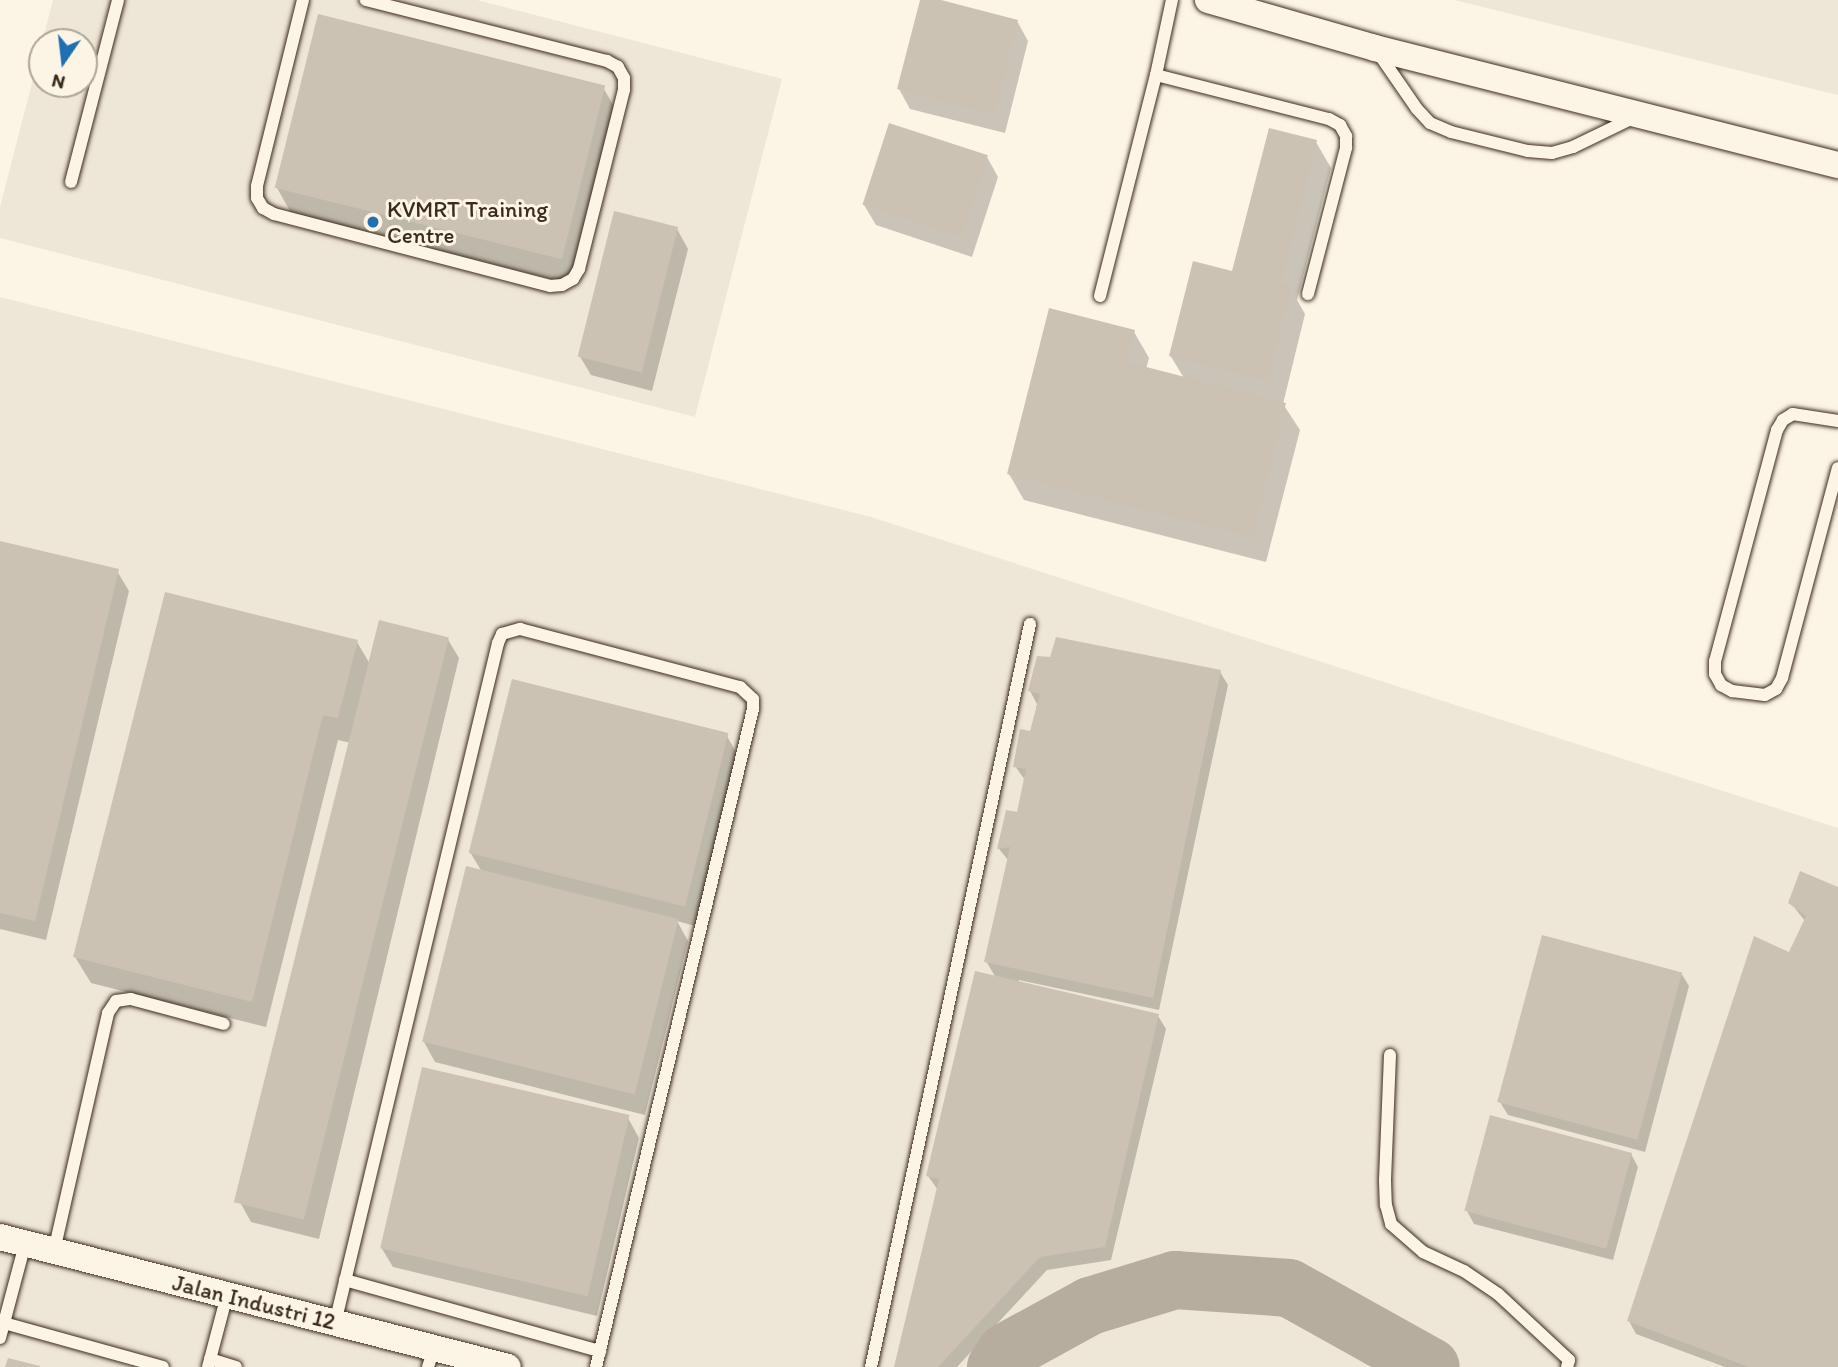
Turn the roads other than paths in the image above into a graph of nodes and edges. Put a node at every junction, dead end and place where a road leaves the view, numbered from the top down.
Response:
1 (118, 0) edge
2 (303, 0) edge
3 (366, 0) edge
4 (1172, 0) edge
5 (1208, 0) edge
6 (1375, 48) junction
7 (1156, 75) junction
8 (1639, 115) junction
9 (1838, 165) edge
10 (71, 182) dead end
11 (1308, 294) dead end
12 (1100, 296) dead end
13 (1838, 421) edge
14 (1838, 468) edge
15 (1030, 624) dead end
16 (224, 1024) dead end
17 (1390, 1055) dead end
18 (12, 1240) edge
19 (54, 1251) junction
20 (345, 1280) junction
21 (227, 1295) junction
22 (4, 1323) junction
23 (335, 1323) junction
24 (0, 1338) edge
25 (600, 1351) junction
26 (431, 1358) edge
27 (209, 1363) edge
28 (1572, 1365) edge
29 (163, 1367) edge
30 (236, 1367) edge
31 (508, 1367) edge
32 (596, 1367) edge
33 (870, 1367) edge

1 - 10 lane
2 - 3 lane
4 - 7 lane
5 - 6 street
6 - 8 street
6 - 8 lane
7 - 11 lane
7 - 12 lane
8 - 9 street
13 - 14 lane
15 - 33 lane
16 - 19 lane
17 - 28 lane
18 - 19 street, Jalan Industri 12
18 - 22 lane
19 - 21 street, Jalan Industri 12
20 - 23 lane
20 - 25 lane
20 - 25 lane
21 - 23 street, Jalan Industri 12
21 - 27 lane
22 - 24 lane
22 - 29 lane
23 - 26 street, Jalan Industri 12
25 - 32 lane
26 - 31 street, Jalan Industri 12
27 - 30 lane

